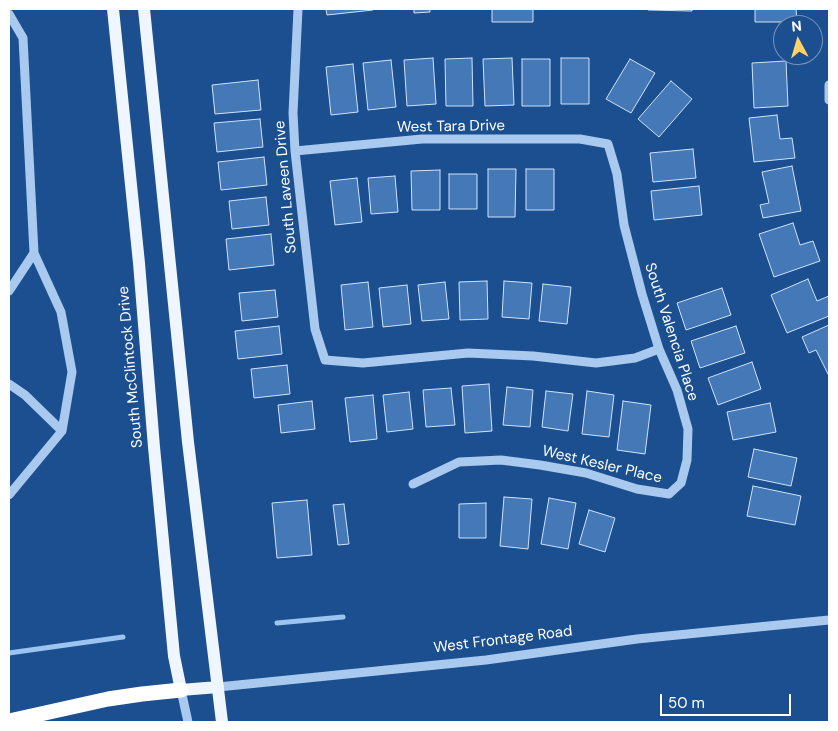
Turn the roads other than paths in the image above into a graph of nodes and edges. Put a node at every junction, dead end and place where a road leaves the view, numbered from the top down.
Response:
1 (113, 9) edge
2 (144, 9) edge
3 (298, 9) edge
4 (9, 14) edge
5 (829, 85) edge
6 (829, 100) edge
7 (608, 144) joint
8 (295, 150) junction
9 (34, 253) junction
10 (9, 291) edge
11 (659, 349) junction
12 (9, 384) edge
13 (62, 431) junction
14 (414, 484) dead end
15 (669, 494) joint
16 (9, 495) edge
17 (829, 620) edge
18 (218, 687) junction
19 (181, 690) junction
20 (9, 721) edge
21 (188, 722) edge
22 (222, 722) edge

1 - 19 main road, South McClintock Drive
2 - 18 main road
3 - 8 street, South Laveen Drive
4 - 9 street
5 - 6 street
7 - 8 street, West Tara Drive
7 - 11 street, South Valencia Place
8 - 11 street, South Laveen Drive
9 - 10 street
9 - 13 street
11 - 15 street, South Valencia Place
12 - 13 street
13 - 16 street
14 - 15 street, West Kesler Place
17 - 18 street, West Frontage Road
18 - 19 main road, West Frontage Road
18 - 22 main road
19 - 20 highway
19 - 21 street, South McClintock Drive

